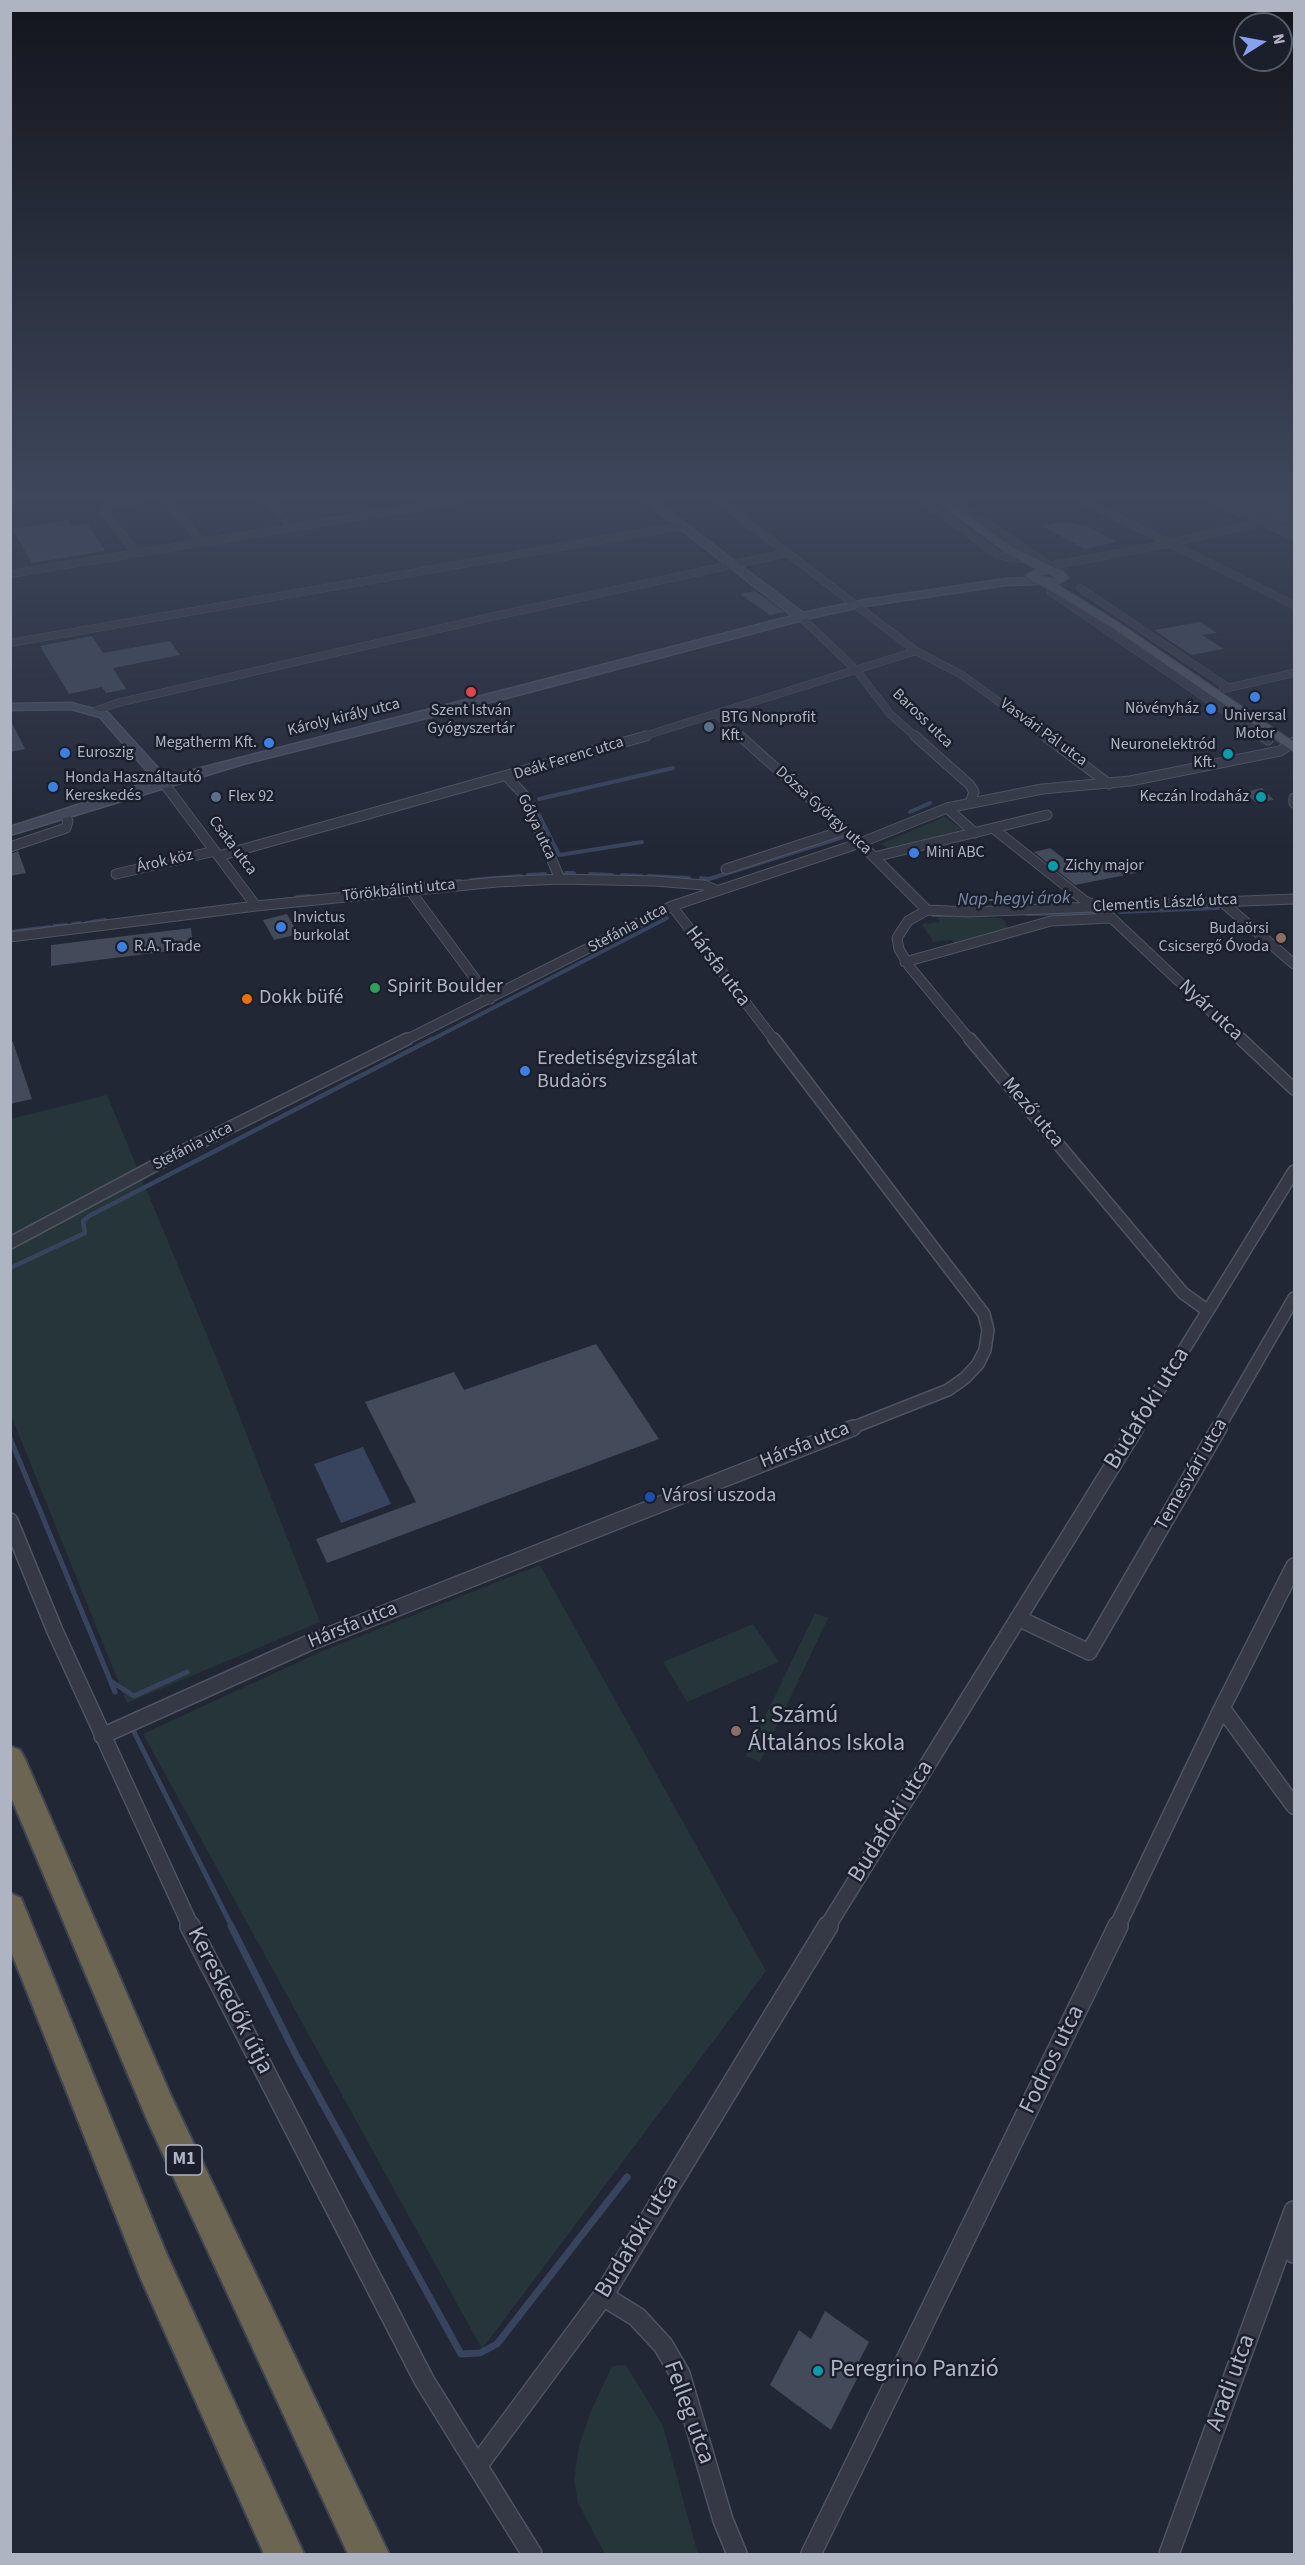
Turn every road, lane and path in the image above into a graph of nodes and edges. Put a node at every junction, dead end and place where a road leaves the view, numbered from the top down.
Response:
1 (144, 620) edge
2 (485, 620) edge
3 (795, 620) edge
4 (804, 620) edge
5 (874, 620) edge
6 (1093, 620) edge
7 (1108, 620) edge
8 (1108, 620) edge
9 (1128, 620) edge
10 (1114, 624) junction
11 (10, 643) edge
12 (916, 651) junction
13 (857, 671) junction
14 (1294, 673) edge
15 (1229, 688) junction
16 (1211, 691) junction
17 (10, 707) edge
18 (95, 711) junction
19 (717, 715) junction
20 (1248, 722) junction
21 (1268, 740) dead end
22 (1293, 745) edge
23 (507, 777) junction
24 (163, 782) junction
25 (1109, 784) junction
26 (1294, 798) edge
27 (970, 802) junction
28 (1294, 803) edge
29 (948, 808) junction
30 (64, 814) junction
31 (1047, 815) dead end
32 (994, 829) junction
33 (845, 830) junction
34 (10, 831) edge
35 (975, 833) junction
36 (860, 843) junction
37 (10, 847) edge
38 (217, 853) junction
39 (874, 857) junction
40 (726, 869) dead end
41 (116, 874) dead end
42 (560, 879) junction
43 (410, 890) junction
44 (716, 890) junction
45 (1294, 898) edge
46 (1221, 901) junction
47 (256, 906) junction
48 (672, 906) junction
49 (1100, 907) junction
50 (927, 910) junction
51 (1110, 918) junction
52 (10, 937) edge
53 (905, 962) junction
54 (1294, 964) edge
55 (490, 999) junction
56 (1294, 1089) edge
57 (1294, 1171) edge
58 (10, 1243) edge
59 (1294, 1298) edge
60 (1208, 1311) junction
61 (10, 1521) edge
62 (1294, 1566) edge
63 (1018, 1618) junction
64 (1222, 1708) junction
65 (102, 1736) junction
66 (10, 1759) edge
67 (1294, 1806) edge
68 (10, 1908) edge
69 (1294, 2211) edge
70 (1290, 2245) edge
71 (603, 2296) junction
72 (478, 2465) junction
73 (284, 2554) edge
74 (369, 2554) edge
75 (532, 2554) edge
76 (737, 2554) edge
77 (811, 2554) edge
78 (1169, 2554) edge

1 - 11 street
2 - 18 street
3 - 24 street, Károly király utca
4 - 13 street, Baross utca
5 - 12 street, Vasvári Pál utca
6 - 20 street
7 - 10 main road
8 - 10 main road
9 - 15 street
10 - 16 main road
12 - 13 street, Deák Ferenc utca
12 - 25 street, Vasvári Pál utca
13 - 19 street, Deák Ferenc utca
13 - 27 street, Baross utca
14 - 15 street
15 - 16 street
16 - 20 main road
17 - 18 street, Csata utca
18 - 24 street, Csata utca
19 - 23 street, Deák Ferenc utca
19 - 33 street, Dózsa György utca
20 - 21 street
20 - 22 main road
22 - 25 street, Stefánia utca
23 - 38 street, Deák Ferenc utca
23 - 42 street, Gólya utca
24 - 30 street, Károly király utca
24 - 38 street, Csata utca
25 - 27 street, Stefánia utca
26 - 28 street
27 - 29 street, Stefánia utca
29 - 35 street
29 - 36 street, Stefánia utca
30 - 34 street, Károly király utca
30 - 37 street
31 - 32 street
32 - 35 street
32 - 49 street
33 - 36 street, Dózsa György utca
33 - 40 street
35 - 39 street
36 - 39 street, Dózsa György utca
36 - 44 street, Stefánia utca
38 - 41 street, Árok köz
38 - 47 street, Csata utca
39 - 50 street, Dózsa György utca
42 - 43 street, Törökbálinti utca
42 - 44 street, Törökbálinti utca
43 - 47 street, Törökbálinti utca
43 - 55 street
44 - 48 street, Stefánia utca
45 - 46 street, Clementis László utca
46 - 49 street, Clementis László utca
46 - 54 street
47 - 52 street, Törökbálinti utca
48 - 55 street, Stefánia utca
48 - 65 street, Hársfa utca
49 - 50 street, Clementis László utca
49 - 51 street, Nyár utca
50 - 53 street, Mező utca
51 - 53 street, Clementis László utca
51 - 56 street, Nyár utca
53 - 60 street, Mező utca
55 - 58 street, Stefánia utca
57 - 60 street, Budafoki utca
59 - 63 street, Temesvári utca
60 - 63 street, Budafoki utca
61 - 65 street, Kereskedők útja
62 - 64 street, Fodros utca
63 - 71 street, Budafoki utca
64 - 67 street
64 - 77 street, Fodros utca
65 - 72 street, Kereskedők útja
66 - 74 highway, M1
68 - 73 highway
69 - 70 street, Aradi utca
70 - 78 street, Aradi utca
71 - 72 street, Budafoki utca
71 - 76 street, Felleg utca
72 - 75 street, Kereskedők útja

